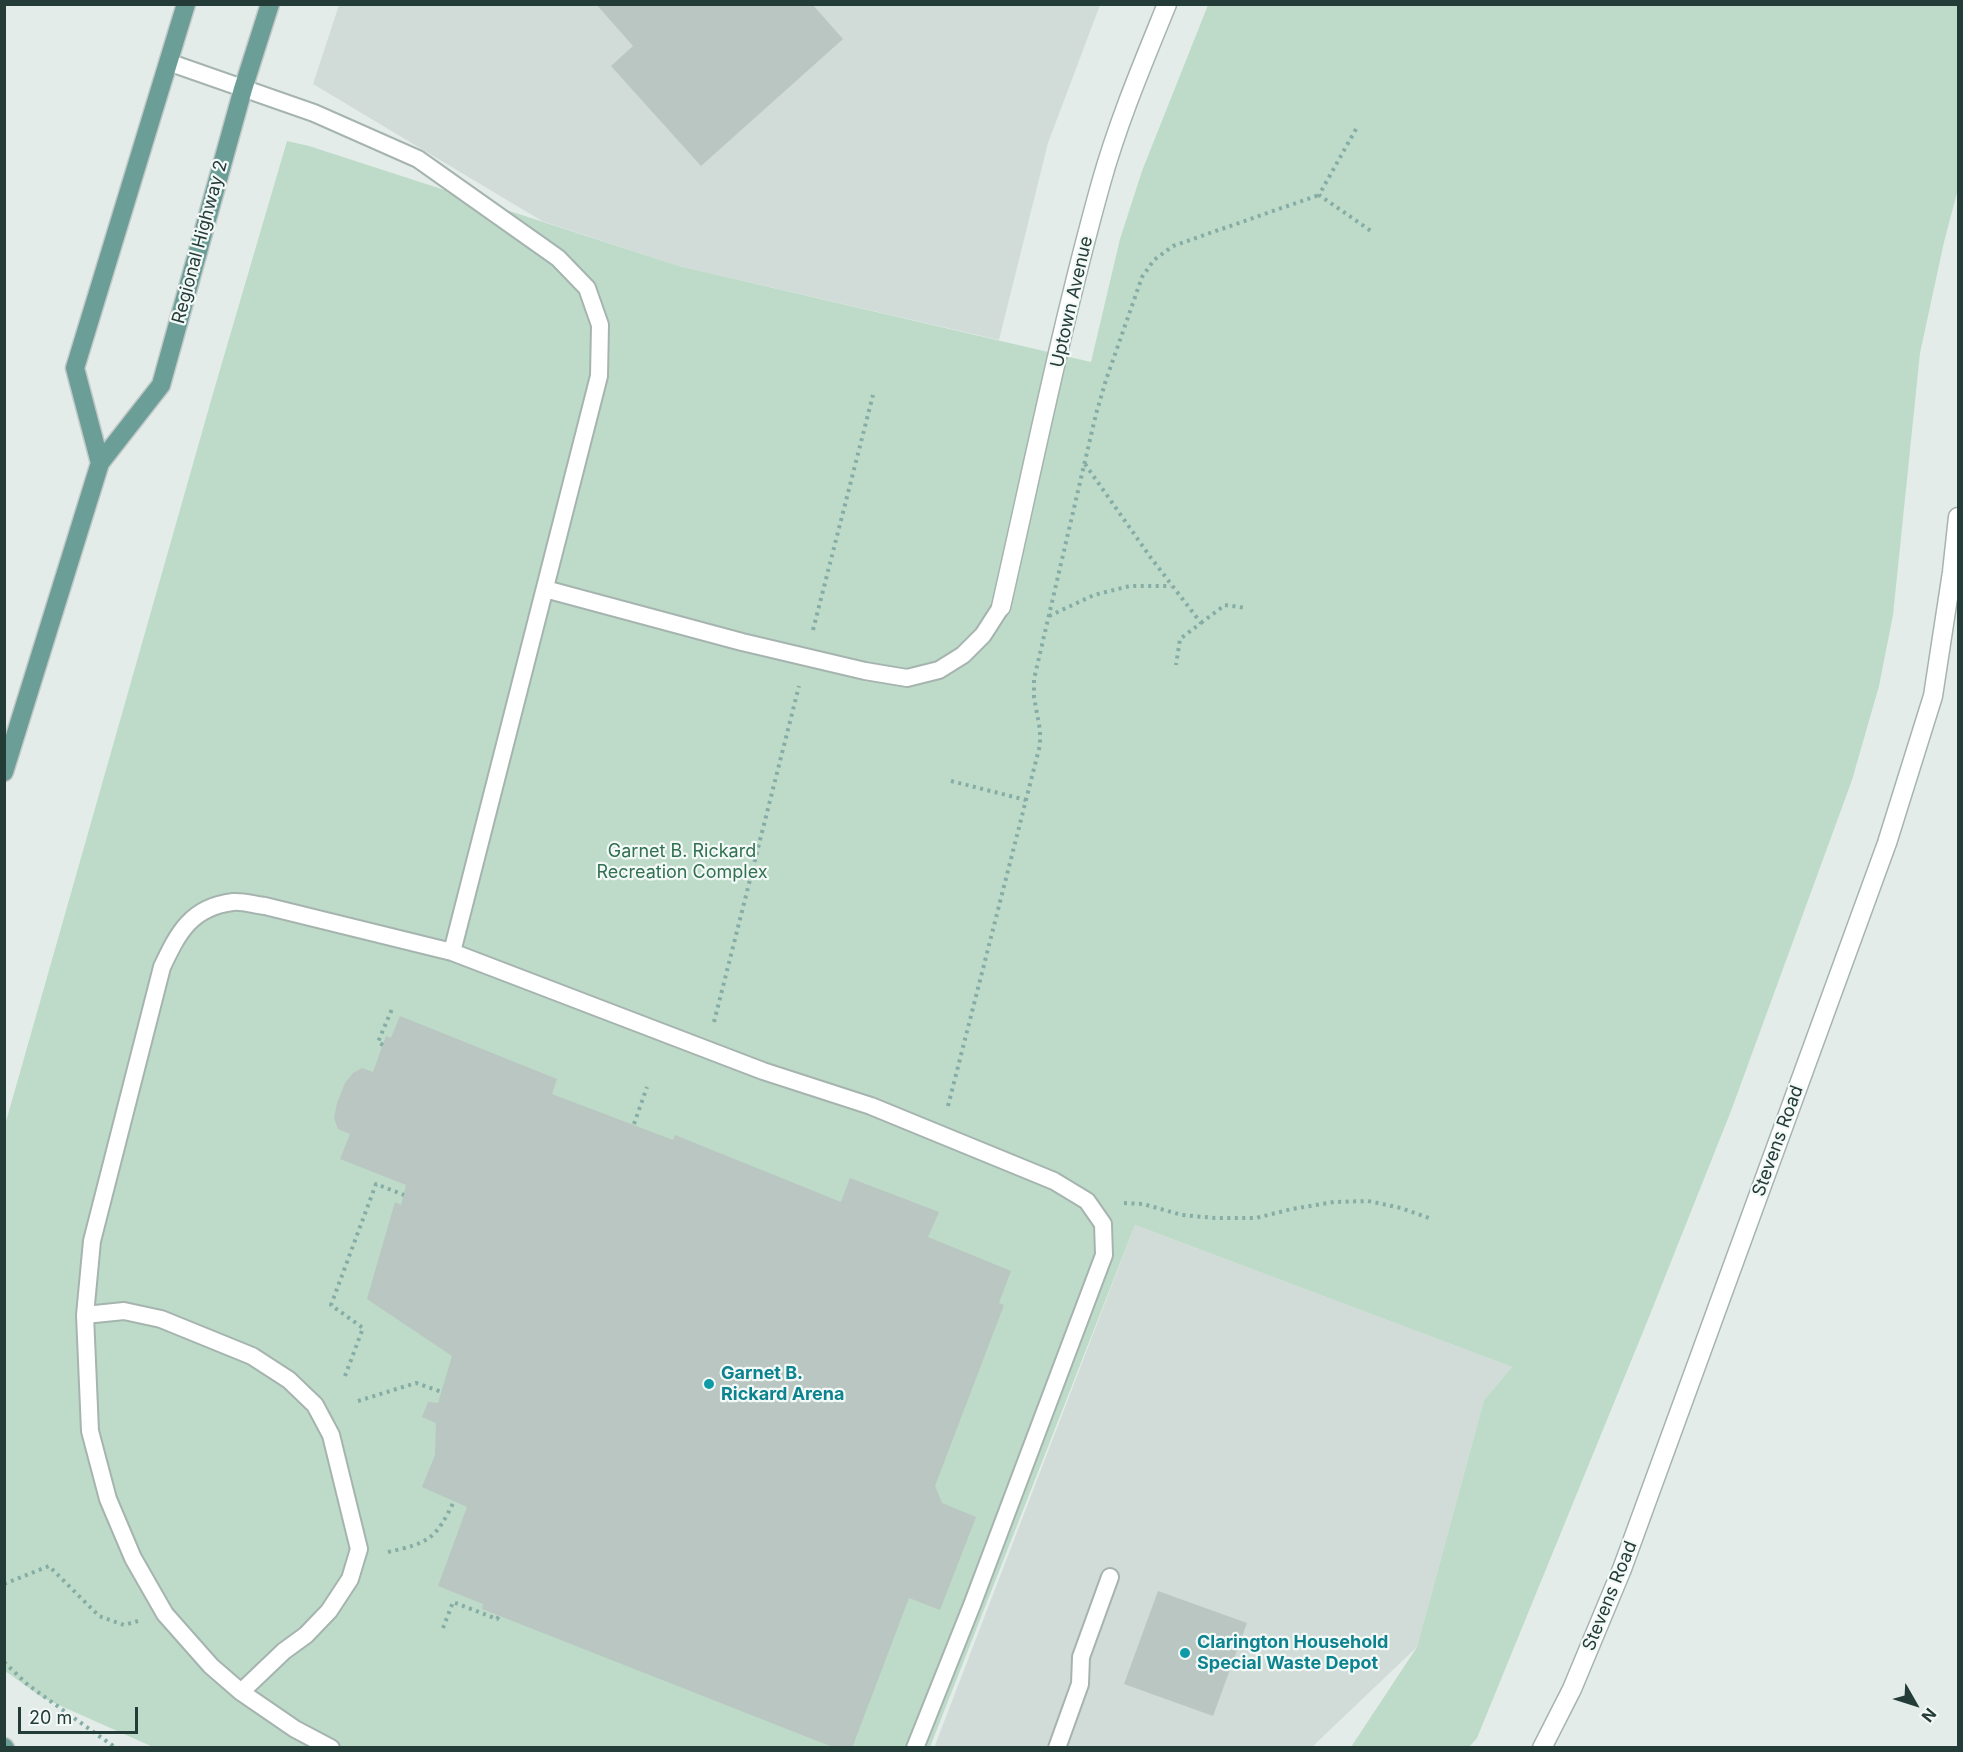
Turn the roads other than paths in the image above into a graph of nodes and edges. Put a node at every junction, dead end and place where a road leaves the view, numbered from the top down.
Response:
1 (186, 4) edge
2 (270, 4) edge
3 (1167, 4) edge
4 (168, 62) junction
5 (243, 89) junction
6 (100, 464) junction
7 (1959, 517) edge
8 (545, 588) junction
9 (1001, 607) joint
10 (4, 772) edge
11 (452, 952) junction
12 (85, 1315) junction
13 (1110, 1577) dead end
14 (241, 1692) junction
15 (331, 1748) edge
16 (915, 1748) edge
17 (1057, 1748) edge
18 (1542, 1748) edge

1 - 4 main road
2 - 5 main road, Regional Highway 2
3 - 9 street, Uptown Avenue
4 - 5 lane
4 - 6 main road
5 - 6 main road, Regional Highway 2
5 - 8 lane
6 - 10 main road, Regional Highway 2
7 - 18 street, Stevens Road
8 - 9 lane
8 - 11 lane
11 - 12 lane
11 - 16 lane
12 - 14 lane
12 - 14 lane
13 - 17 lane
14 - 15 lane

